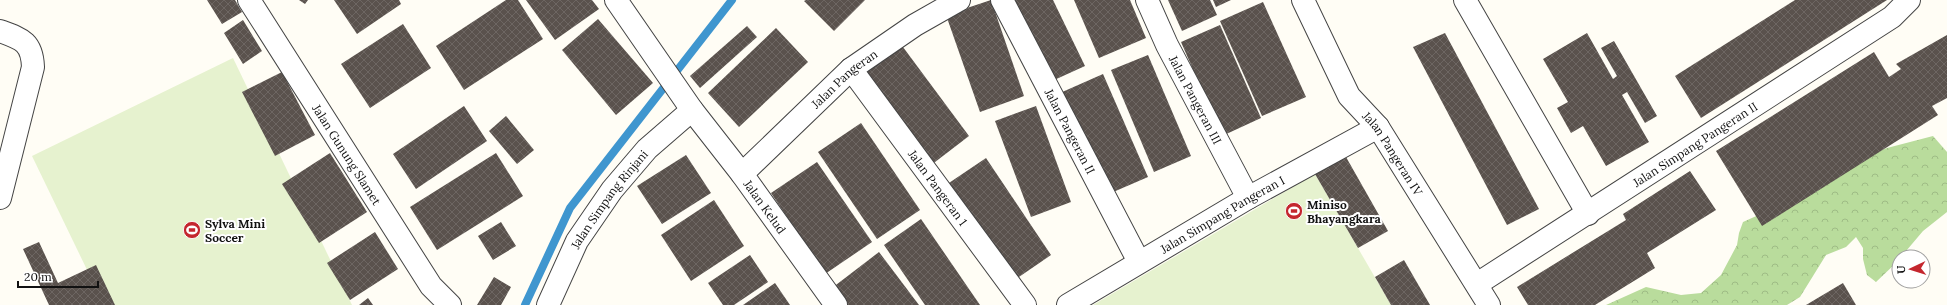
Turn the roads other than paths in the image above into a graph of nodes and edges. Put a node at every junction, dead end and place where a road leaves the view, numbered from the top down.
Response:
1 (249, 0) edge
2 (616, 0) edge
3 (959, 0) edge
4 (1002, 0) edge
5 (1147, 0) edge
6 (1303, 0) edge
7 (1465, 0) edge
8 (1909, 0) edge
9 (0, 31) edge
10 (851, 70) junction
11 (692, 110) junction
12 (1378, 127) junction
13 (742, 174) junction
14 (0, 198) edge
15 (1248, 198) junction
16 (1588, 214) junction
17 (1139, 262) junction
18 (1478, 284) junction
19 (450, 305) edge
20 (548, 305) edge
21 (836, 305) edge
22 (1024, 305) edge
23 (1068, 305) edge
24 (1489, 305) edge

1 - 19 street, Jalan Gunung Slamet
2 - 11 street, Jalan Kelud
3 - 10 street, Jalan Pangeran
4 - 17 street, Jalan Pangeran II
5 - 15 street, Jalan Pangeran III
6 - 12 street, Jalan Pangeran IV
7 - 16 street
8 - 16 street, Jalan Simpang Pangeran II
9 - 14 street
10 - 13 street, Jalan Pangeran
10 - 22 street, Jalan Pangeran 1
11 - 13 street, Jalan Kelud
11 - 20 street, Jalan Simpang Rinjani
12 - 15 street, Jalan Simpang Pangeran I
12 - 18 street, Jalan Pangeran IV
13 - 21 street, Jalan Kelud
15 - 17 street, Jalan Simpang Pangeran I
16 - 18 street, Jalan Simpang Pangeran II
17 - 23 street, Jalan Simpang Pangeran I
18 - 24 street, Jalan Pangeran IV

